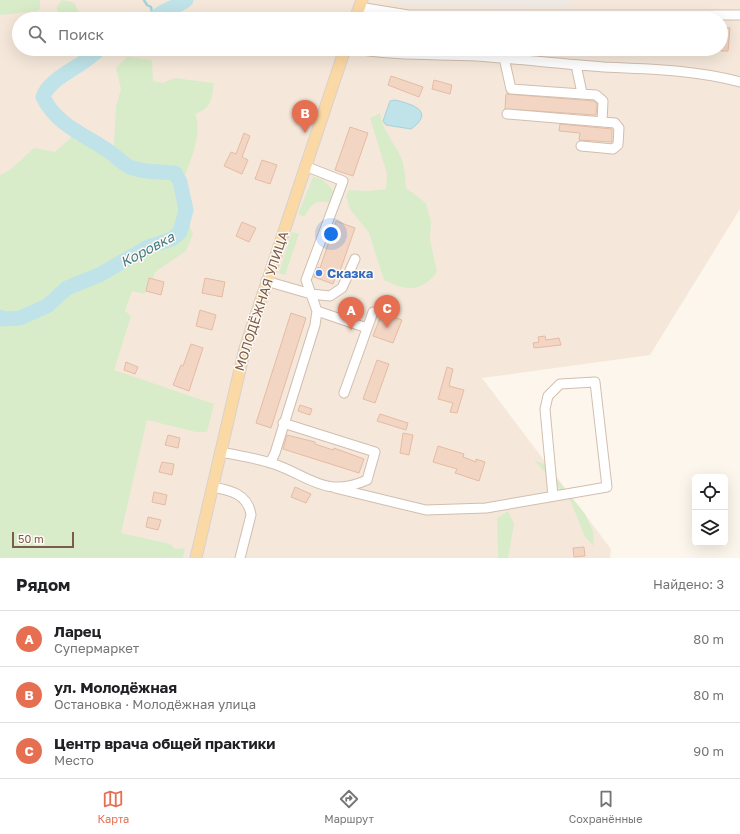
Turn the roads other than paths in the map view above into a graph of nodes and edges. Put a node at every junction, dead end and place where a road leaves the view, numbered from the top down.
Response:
1 (361, 4) edge
2 (395, 12) edge
3 (728, 15) edge
4 (740, 15) edge
5 (343, 56) edge
6 (471, 56) edge
7 (504, 58) junction
8 (576, 65) junction
9 (740, 82) edge
10 (582, 93) junction
11 (507, 114) dead end
12 (602, 122) junction
13 (581, 146) dead end
14 (305, 166) junction
15 (355, 259) dead end
16 (266, 281) junction
17 (311, 294) junction
18 (317, 311) junction
19 (373, 312) dead end
20 (367, 328) junction
21 (344, 393) dead end
22 (283, 423) junction
23 (220, 452) junction
24 (270, 463) junction
25 (212, 487) junction
26 (335, 488) junction
27 (553, 496) junction
28 (196, 558) edge
29 (240, 558) edge

1 - 2 street
3 - 4 street
5 - 14 main road, МОЛОДЁЖНАЯ УЛИЦА
6 - 7 street
7 - 8 street
7 - 10 street
8 - 9 street
8 - 10 street
10 - 12 street
11 - 12 street
12 - 13 street
14 - 16 main road, МОЛОДЁЖНАЯ УЛИЦА
14 - 17 street
15 - 17 street
16 - 17 street
16 - 23 main road, МОЛОДЁЖНАЯ УЛИЦА
17 - 18 street
18 - 20 street
18 - 22 street
19 - 20 street
20 - 21 street
22 - 24 street
22 - 26 street
23 - 24 street
23 - 25 main road, МОЛОДЁЖНАЯ УЛИЦА
24 - 26 street
25 - 28 main road, МОЛОДЁЖНАЯ УЛИЦА
25 - 29 street
26 - 27 street
27 - 27 street

